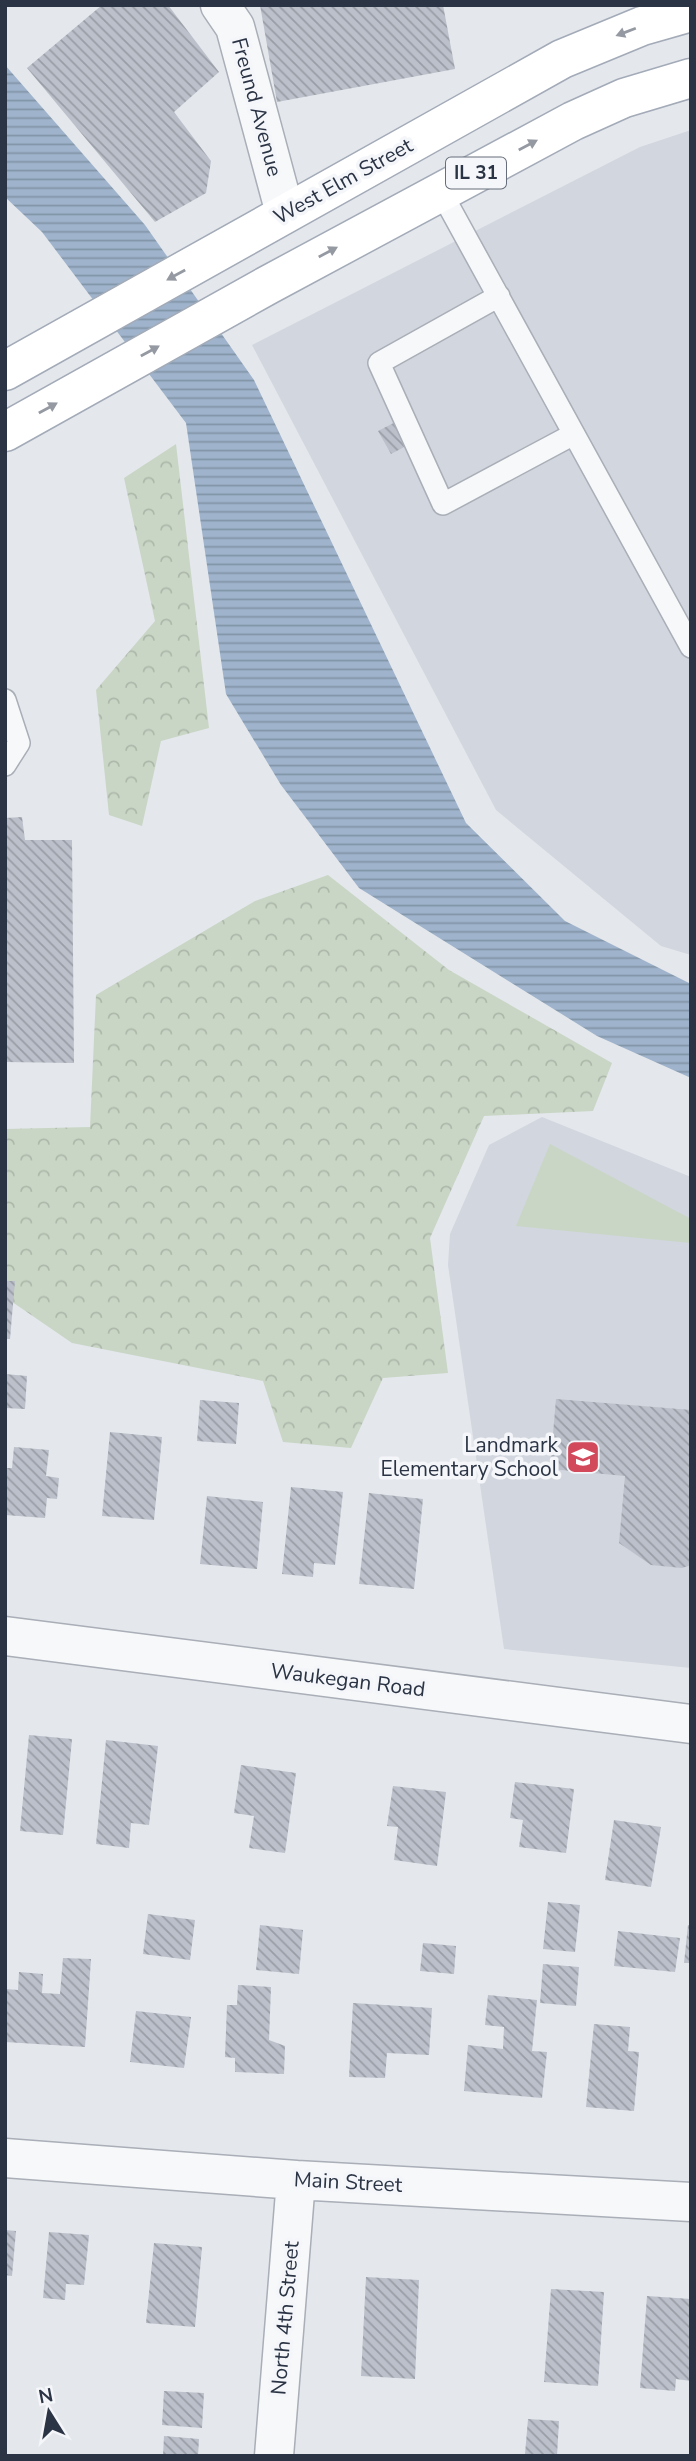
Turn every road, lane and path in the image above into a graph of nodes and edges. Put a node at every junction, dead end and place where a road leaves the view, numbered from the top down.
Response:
1 (220, 5) edge
2 (691, 12) edge
3 (691, 78) edge
4 (441, 192) junction
5 (285, 212) junction
6 (499, 296) junction
7 (5, 371) edge
8 (5, 432) edge
9 (574, 434) junction
10 (691, 647) edge
11 (5, 700) edge
12 (5, 765) edge
13 (5, 1636) edge
14 (691, 1724) edge
15 (5, 2158) edge
16 (296, 2180) junction
17 (691, 2202) edge
18 (274, 2456) edge

1 - 5 street, Freund Avenue
2 -> 5 main road, West Elm Street / IL 31
4 -> 3 main road, IL 31
4 - 6 lane
8 -> 4 main road, IL 31
5 -> 7 main road, West Elm Street / IL 31
6 - 9 lane
6 - 9 lane
9 - 10 lane
11 - 12 lane
13 - 14 street, Waukegan Road
15 - 16 street, Main Street
16 - 17 street, Main Street
16 - 18 street, North 4th Street

